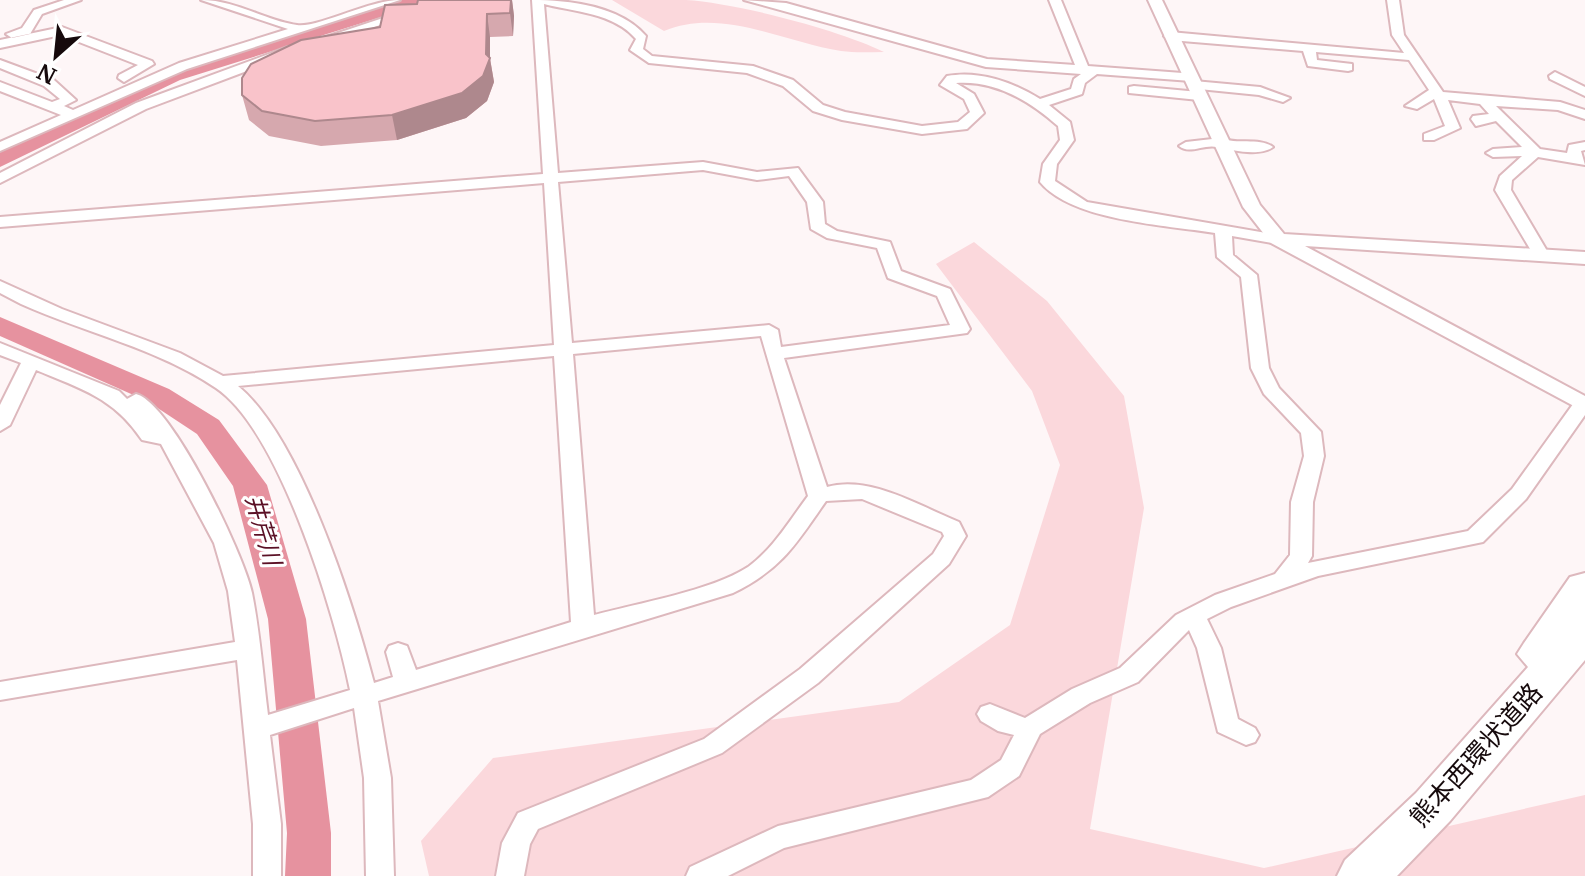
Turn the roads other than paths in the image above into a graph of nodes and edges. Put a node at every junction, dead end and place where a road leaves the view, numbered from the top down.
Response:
1 (75, 0) edge
2 (207, 0) edge
3 (394, 0) edge
4 (448, 0) edge
5 (538, 0) edge
6 (750, 0) edge
7 (1055, 0) edge
8 (1155, 0) edge
9 (1393, 0) edge
10 (46, 5) edge
11 (299, 29) junction
12 (0, 36) edge
13 (1170, 36) junction
14 (51, 38) junction
15 (0, 46) edge
16 (1308, 46) junction
17 (26, 48) junction
18 (1412, 57) junction
19 (0, 62) edge
20 (1348, 67) dead end
21 (1089, 71) junction
22 (1555, 76) dead end
23 (0, 86) edge
24 (1195, 86) junction
25 (1134, 90) dead end
26 (1435, 90) junction
27 (1466, 90) dead end
28 (1585, 92) edge
29 (1283, 98) dead end
30 (1489, 102) junction
31 (1037, 104) junction
32 (1412, 106) dead end
33 (1560, 106) junction
34 (1585, 108) edge
35 (71, 110) junction
36 (1585, 115) edge
37 (1502, 116) junction
38 (1536, 117) dead end
39 (102, 121) dead end
40 (1481, 123) dead end
41 (1429, 137) dead end
42 (1222, 144) junction
43 (1186, 146) dead end
44 (1585, 146) edge
45 (0, 147) edge
46 (1266, 147) dead end
47 (1534, 151) junction
48 (1493, 153) dead end
49 (1572, 165) edge
50 (554, 178) junction
51 (0, 179) edge
52 (0, 222) edge
53 (1223, 228) junction
54 (1278, 239) junction
55 (1542, 256) junction
56 (1585, 258) edge
57 (0, 286) edge
58 (0, 348) edge
59 (566, 349) junction
60 (773, 354) junction
61 (26, 359) junction
62 (220, 382) junction
63 (0, 396) edge
64 (136, 400) dead end
65 (1584, 404) edge
66 (0, 425) edge
67 (168, 439) junction
68 (819, 496) junction
69 (1283, 580) junction
70 (1585, 587) edge
71 (1194, 616) junction
72 (583, 627) junction
73 (1585, 631) edge
74 (248, 649) junction
75 (398, 652) dead end
76 (407, 682) junction
77 (0, 691) edge
78 (367, 694) junction
79 (990, 714) dead end
80 (261, 728) junction
81 (1030, 729) junction
82 (1246, 735) dead end
83 (1433, 807) junction
84 (267, 876) edge
85 (380, 876) edge
86 (510, 876) edge
87 (700, 876) edge
88 (1363, 876) edge

1 - 10 street
2 - 11 street
3 - 11 street
4 - 51 street
5 - 31 street
5 - 50 street
6 - 21 street
7 - 21 street
8 - 13 street
9 - 18 street
10 - 12 street
11 - 35 street
13 - 16 street
13 - 24 street
14 - 15 street
14 - 17 street
14 - 35 street
15 - 17 street
16 - 18 street
16 - 20 street
17 - 19 street
18 - 26 street
19 - 35 street
21 - 24 street
21 - 31 street
22 - 28 street
23 - 35 street
24 - 25 street
24 - 29 street
24 - 42 street
26 - 27 street
26 - 30 street
26 - 32 street
26 - 41 street
30 - 33 street
30 - 37 street
30 - 38 street
31 - 53 street
33 - 34 street
33 - 36 street
35 - 39 street
35 - 45 street
37 - 40 street
37 - 47 street
42 - 43 street
42 - 46 street
42 - 54 street
44 - 49 street
47 - 48 street
47 - 49 street
47 - 55 street
50 - 52 street
50 - 59 street
50 - 60 street
53 - 54 street
53 - 69 street
54 - 55 street
54 - 65 street
55 - 56 street
57 - 62 street
58 - 61 street
59 - 60 street
59 - 62 street
59 - 72 street
60 - 68 street
61 - 63 street
61 - 66 street
61 - 67 street
62 - 78 street
64 - 67 street
65 - 69 street
67 - 74 street
68 - 72 street
68 - 86 street
69 - 71 street
70 - 83 highway
71 - 81 street
71 - 82 street
72 - 76 street
73 - 83 highway, 熊本西環状道路
74 - 77 street
74 - 80 street
75 - 76 street
76 - 78 street
78 - 80 street
78 - 85 street
79 - 81 street
80 - 84 street
81 - 87 street
83 - 88 highway, 熊本西環状道路

